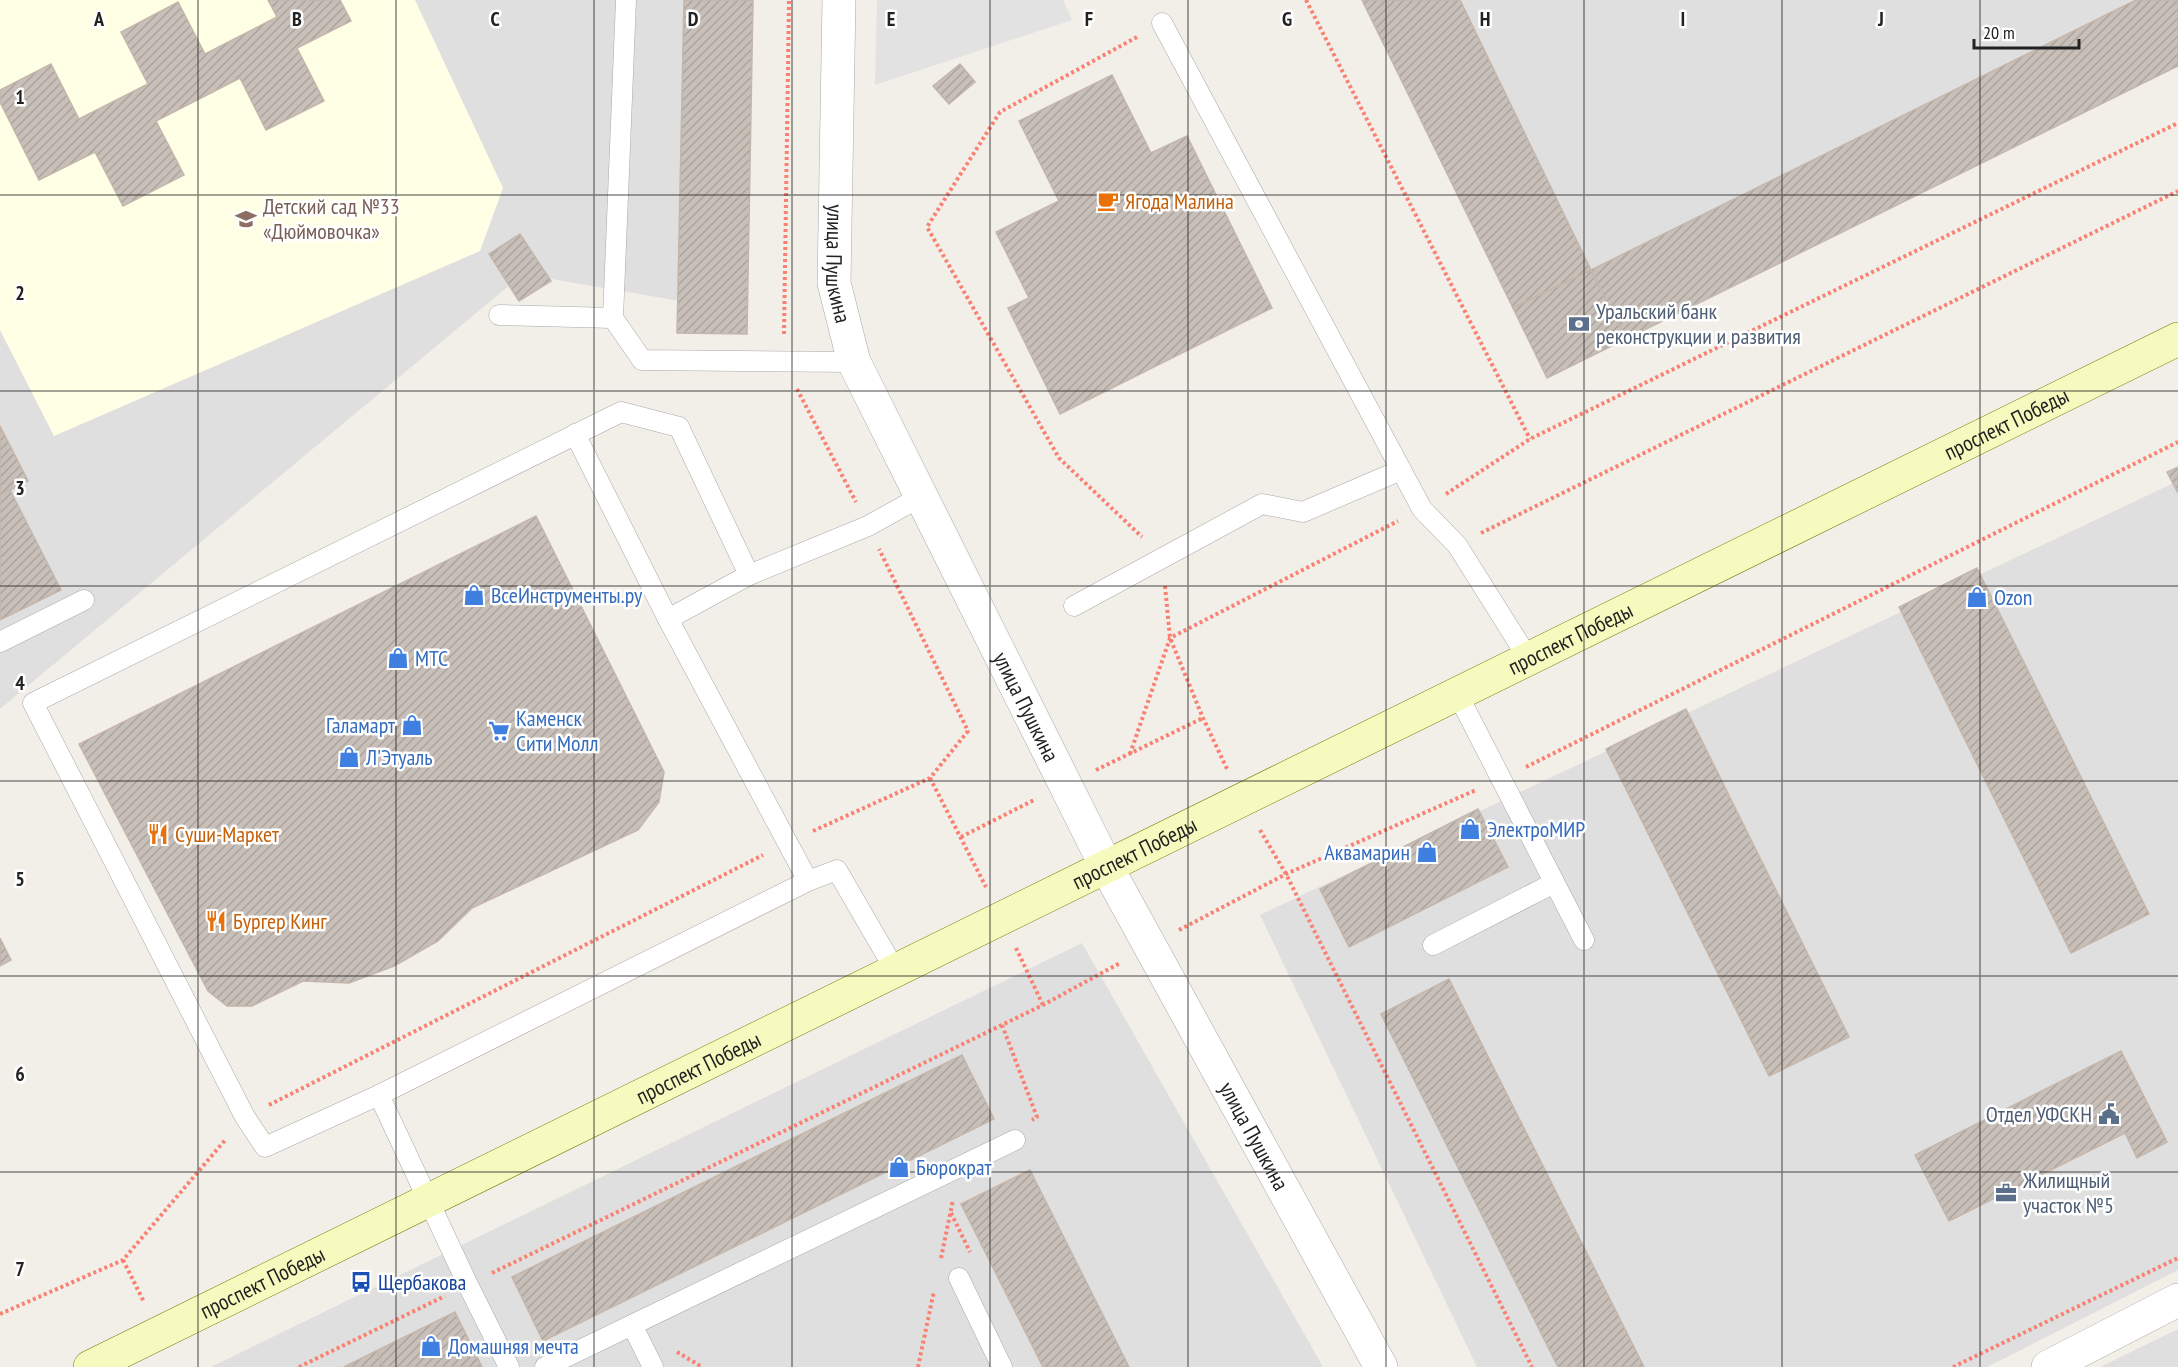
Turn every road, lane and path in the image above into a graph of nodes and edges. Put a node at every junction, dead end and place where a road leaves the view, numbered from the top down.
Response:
1 (626, 0) edge
2 (839, 0) edge
3 (1306, 0) edge
4 (1162, 23) joint
5 (2178, 123) edge
6 (2178, 191) edge
7 (927, 227) dead end
8 (499, 315) dead end
9 (614, 318) junction
10 (2178, 339) edge
11 (854, 362) junction
12 (575, 434) junction
13 (1530, 439) junction
14 (2178, 442) edge
15 (1401, 470) junction
16 (922, 496) junction
17 (1422, 509) junction
18 (1457, 545) junction
19 (749, 575) junction
20 (84, 600) dead end
21 (1074, 606) dead end
22 (668, 619) junction
23 (0, 642) edge
24 (1528, 658) junction
25 (1457, 693) junction
26 (1203, 718) dead end
27 (1130, 754) junction
28 (1502, 779) junction
29 (1066, 784) junction
30 (961, 837) dead end
31 (1106, 866) junction
32 (808, 881) junction
33 (1554, 883) junction
34 (1584, 940) dead end
35 (1151, 945) junction
36 (1433, 945) dead end
37 (895, 970) junction
38 (380, 1095) junction
39 (1015, 1140) dead end
40 (428, 1202) junction
41 (2178, 1258) edge
42 (959, 1278) dead end
43 (468, 1285) junction
44 (2178, 1300) edge
45 (632, 1325) junction
46 (90, 1367) edge
47 (299, 1367) edge
48 (509, 1367) edge
49 (545, 1367) edge
50 (653, 1367) edge
51 (1002, 1367) edge
52 (1382, 1367) edge
53 (1953, 1367) edge
54 (2048, 1367) edge

1 - 9 lane
2 - 11 street, улица Пушкина
3 - 13 path
4 - 7 path
4 - 15 lane
5 - 13 path
6 - 18 path
8 - 9 lane
9 - 11 lane
10 - 24 main road, проспект Победы
11 - 16 street, улица Пушкина
12 - 19 lane
12 - 22 lane
12 - 38 lane
13 - 17 path
14 - 28 path
15 - 17 lane
15 - 21 lane
16 - 19 lane
16 - 29 street, улица Пушкина
17 - 18 lane
17 - 27 path
18 - 24 lane
19 - 22 lane
20 - 23 lane
22 - 32 lane
24 - 25 main road, проспект Победы
25 - 28 lane
25 - 31 main road, проспект Победы
26 - 27 path
27 - 29 path
28 - 33 lane
28 - 35 path
29 - 30 path
29 - 31 street, улица Пушкина
31 - 35 street, улица Пушкина
31 - 37 main road, проспект Победы
32 - 37 lane
32 - 38 lane
33 - 34 lane
33 - 36 lane
35 - 43 path
35 - 52 street, улица Пушкина
37 - 40 main road, проспект Победы
38 - 40 lane
39 - 45 lane
40 - 43 lane
40 - 46 main road, проспект Победы
41 - 53 path
42 - 51 lane
43 - 47 path
43 - 48 lane
44 - 54 street
45 - 49 lane
45 - 50 lane

